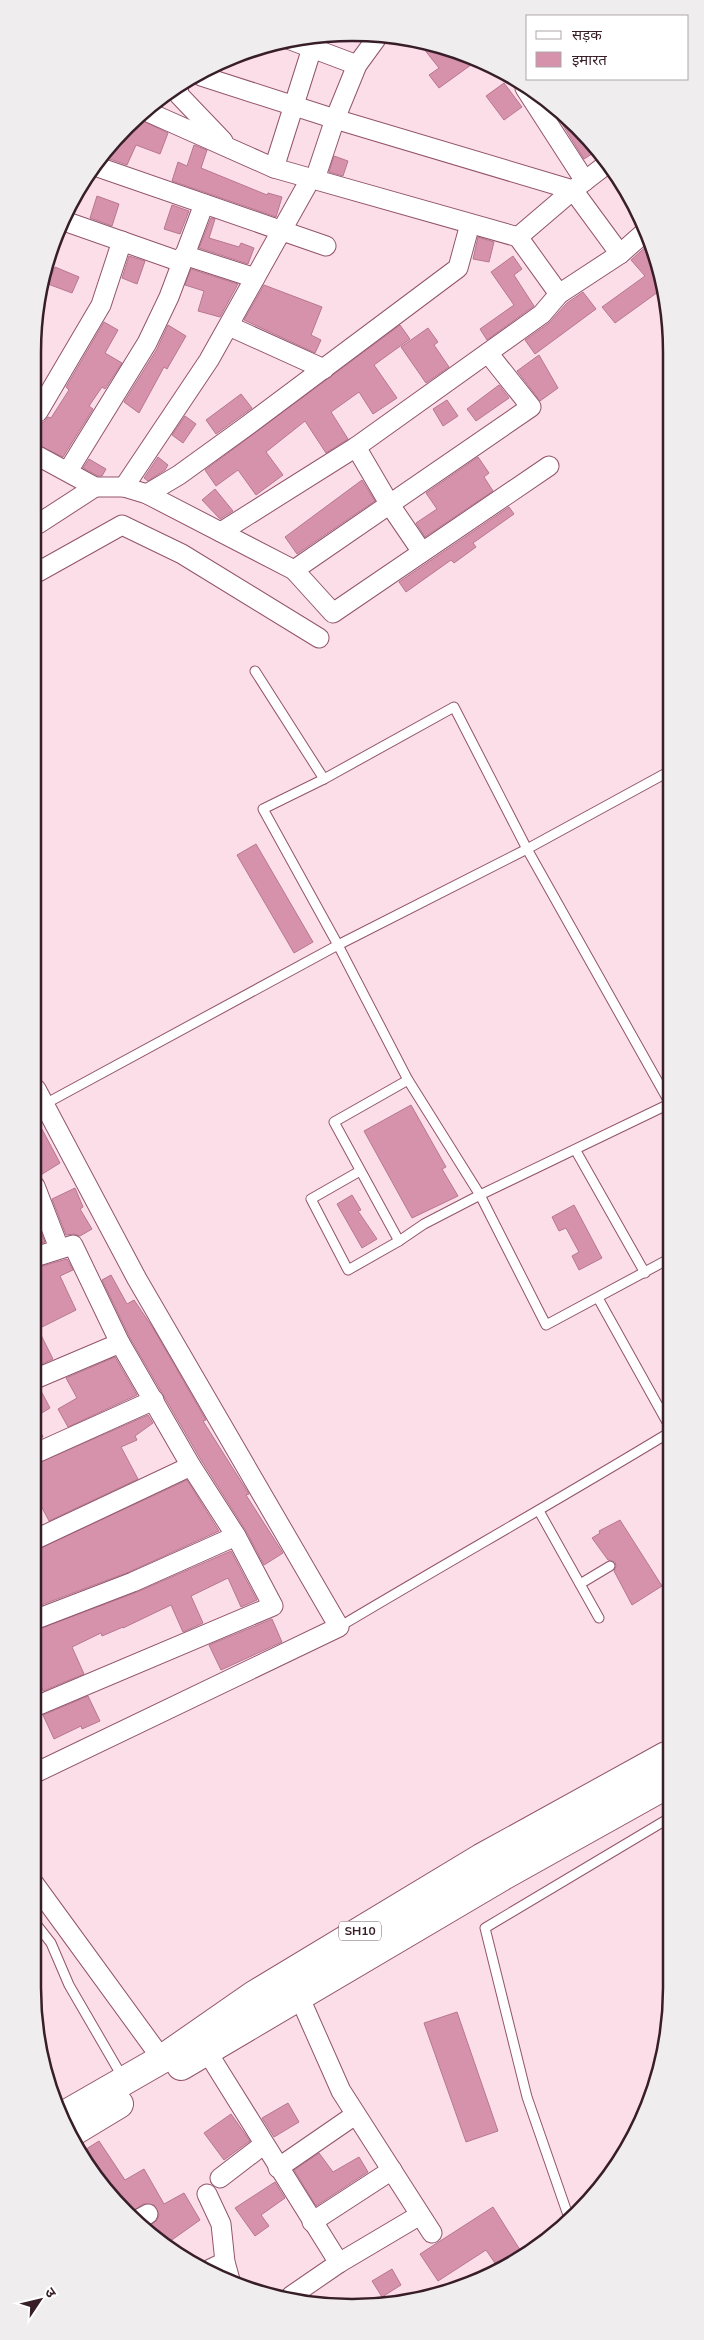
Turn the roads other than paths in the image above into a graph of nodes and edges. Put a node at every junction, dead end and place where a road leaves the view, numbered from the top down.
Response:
1 (374, 42) edge
2 (314, 43) edge
3 (315, 44) edge
4 (357, 65) junction
5 (207, 78) edge
6 (179, 94) edge
7 (529, 97) edge
8 (293, 104) junction
9 (152, 114) edge
10 (335, 119) junction
11 (230, 148) junction
12 (101, 168) edge
13 (274, 168) junction
14 (602, 168) edge
15 (313, 179) junction
16 (579, 185) junction
17 (204, 204) junction
18 (70, 223) edge
19 (470, 224) junction
20 (282, 230) junction
21 (640, 236) edge
22 (518, 237) junction
23 (122, 241) junction
24 (326, 246) dead end
25 (620, 254) junction
26 (183, 258) junction
27 (256, 278) junction
28 (559, 294) junction
29 (228, 326) junction
30 (488, 353) junction
31 (324, 368) junction
32 (41, 407) edge
33 (356, 447) junction
34 (41, 458) edge
35 (549, 466) dead end
36 (68, 471) junction
37 (94, 487) junction
38 (124, 487) junction
39 (147, 494) junction
40 (390, 505) junction
41 (41, 522) edge
42 (220, 532) junction
43 (422, 552) junction
44 (41, 570) edge
45 (294, 570) junction
46 (319, 638) dead end
47 (256, 671) dead end
48 (663, 775) edge
49 (324, 779) junction
50 (527, 849) junction
51 (338, 945) junction
52 (408, 1080) junction
53 (663, 1091) edge
54 (41, 1097) edge
55 (663, 1107) edge
56 (576, 1150) junction
57 (360, 1171) junction
58 (480, 1195) junction
59 (41, 1200) edge
60 (399, 1241) junction
61 (60, 1248) junction
62 (41, 1255) edge
63 (663, 1262) edge
64 (645, 1273) junction
65 (598, 1298) junction
66 (120, 1343) junction
67 (41, 1377) edge
68 (154, 1400) junction
69 (663, 1415) edge
70 (663, 1436) edge
71 (41, 1451) edge
72 (191, 1466) junction
73 (539, 1511) junction
74 (41, 1536) edge
75 (236, 1536) junction
76 (610, 1566) dead end
77 (580, 1584) junction
78 (41, 1617) edge
79 (598, 1618) dead end
80 (339, 1627) junction
81 (41, 1704) edge
82 (663, 1758) edge
83 (41, 1770) edge
84 (663, 1787) edge
85 (663, 1822) edge
86 (41, 1893) edge
87 (41, 1930) edge
88 (299, 1996) junction
89 (206, 2050) junction
90 (162, 2058) junction
91 (124, 2080) junction
92 (68, 2113) edge
93 (355, 2115) junction
94 (76, 2131) edge
95 (263, 2145) junction
96 (278, 2168) junction
97 (392, 2170) junction
98 (220, 2178) dead end
99 (207, 2194) dead end
100 (567, 2213) edge
101 (420, 2214) junction
102 (312, 2222) junction
103 (432, 2233) dead end
104 (339, 2263) junction
105 (227, 2271) edge
106 (295, 2294) edge

1 - 4 street
2 - 8 street
3 - 4 street
4 - 10 street
5 - 8 street
6 - 11 street
7 - 16 street
8 - 10 street
8 - 13 street
9 - 11 street
10 - 15 street
10 - 16 street
11 - 13 street
12 - 17 street
13 - 15 street
14 - 16 street
15 - 19 street
15 - 20 street
16 - 22 street
16 - 25 street
17 - 20 street
17 - 26 street
18 - 23 street
19 - 22 street
19 - 31 street
20 - 24 street
20 - 27 street
21 - 25 street
22 - 28 street
23 - 26 street
23 - 32 street
25 - 28 street
26 - 27 street
26 - 36 street
27 - 29 street
28 - 30 street
29 - 31 street
29 - 38 street
30 - 33 street
30 - 40 street
31 - 39 street
33 - 40 street
33 - 42 street
34 - 36 street
35 - 43 street
36 - 37 street
37 - 38 street
37 - 41 street
38 - 39 street
39 - 42 street
40 - 43 street
40 - 45 street
42 - 45 street
43 - 45 street
44 - 46 street
47 - 49 lane
48 - 50 lane
49 - 50 lane
49 - 51 lane
50 - 51 lane
50 - 53 lane
51 - 52 lane
51 - 54 lane
52 - 57 lane
52 - 58 lane
54 - 80 street
55 - 56 lane
56 - 58 lane
56 - 64 lane
57 - 60 lane
57 - 60 lane
58 - 60 lane
58 - 65 lane
59 - 61 street
61 - 62 street
61 - 66 street
63 - 64 lane
64 - 65 lane
65 - 69 lane
66 - 67 street
66 - 68 street
68 - 71 street
68 - 72 street
70 - 73 lane
72 - 74 street
72 - 75 street
73 - 77 lane
73 - 80 lane
75 - 78 street
75 - 81 street
76 - 77 lane
77 - 79 lane
80 - 83 street
82 - 90 main road, SH10
84 - 88 main road, SH10
85 - 100 lane
86 - 90 street
87 - 91 lane
88 - 89 main road, SH10
88 - 93 street
89 - 94 main road, SH10
89 - 95 street
90 - 91 main road, SH10
91 - 92 main road, SH10
93 - 96 street
93 - 97 street
95 - 96 street
95 - 98 street
96 - 102 street
97 - 101 street
97 - 102 street
99 - 105 street
101 - 103 street
101 - 104 street
102 - 104 street
104 - 106 street

